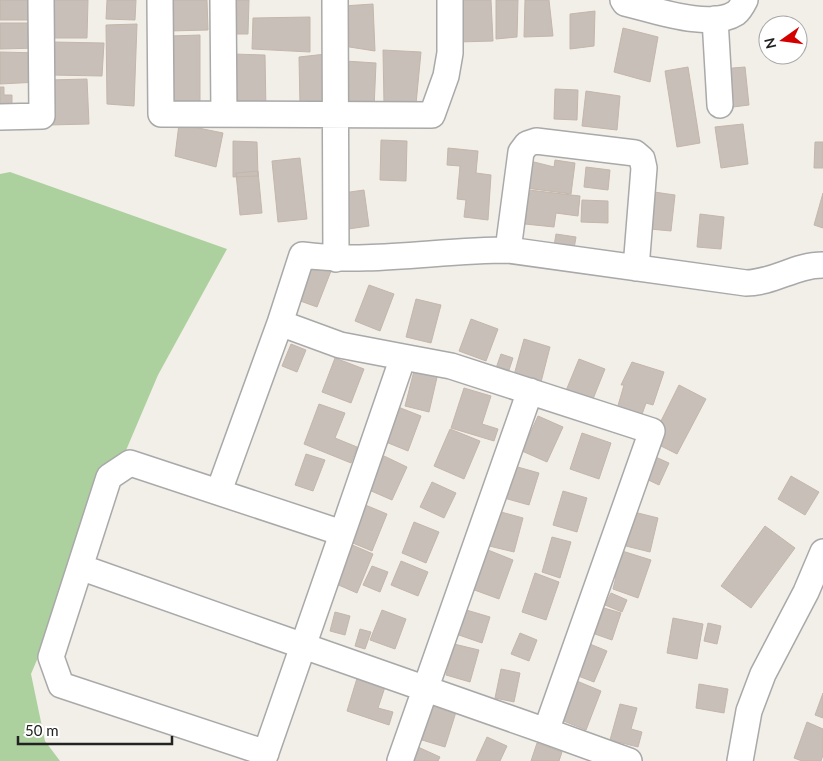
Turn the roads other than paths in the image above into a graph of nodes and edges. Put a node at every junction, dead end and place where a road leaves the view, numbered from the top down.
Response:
1 (41, 0) edge
2 (160, 0) edge
3 (223, 0) edge
4 (335, 0) edge
5 (450, 0) edge
6 (622, 0) edge
7 (745, 0) edge
8 (668, 6) edge
9 (715, 20) junction
10 (720, 105) dead end
11 (224, 114) junction
12 (335, 115) junction
13 (0, 117) edge
14 (508, 250) junction
15 (336, 259) junction
16 (823, 265) edge
17 (636, 268) junction
18 (280, 323) junction
19 (403, 357) junction
20 (530, 392) junction
21 (220, 491) junction
22 (342, 533) junction
23 (823, 552) edge
24 (80, 567) junction
25 (303, 646) junction
26 (425, 689) junction
27 (546, 731) junction
28 (595, 755) edge
29 (265, 757) edge
30 (400, 761) edge
31 (630, 761) edge
32 (740, 761) edge

1 - 13 street
2 - 11 street
3 - 11 street
4 - 12 street
5 - 12 street
6 - 8 street
7 - 9 street
8 - 9 street
9 - 10 street
11 - 12 street
12 - 15 street
14 - 15 street
14 - 17 street
14 - 17 street
15 - 18 street
16 - 17 street
18 - 19 street
18 - 21 street
19 - 20 street
19 - 22 street
20 - 26 street
20 - 27 street
21 - 22 street
21 - 24 street
22 - 25 street
23 - 32 street
24 - 25 street
24 - 29 street
25 - 26 street
25 - 29 street
26 - 27 street
26 - 30 street
27 - 28 street
28 - 31 street

